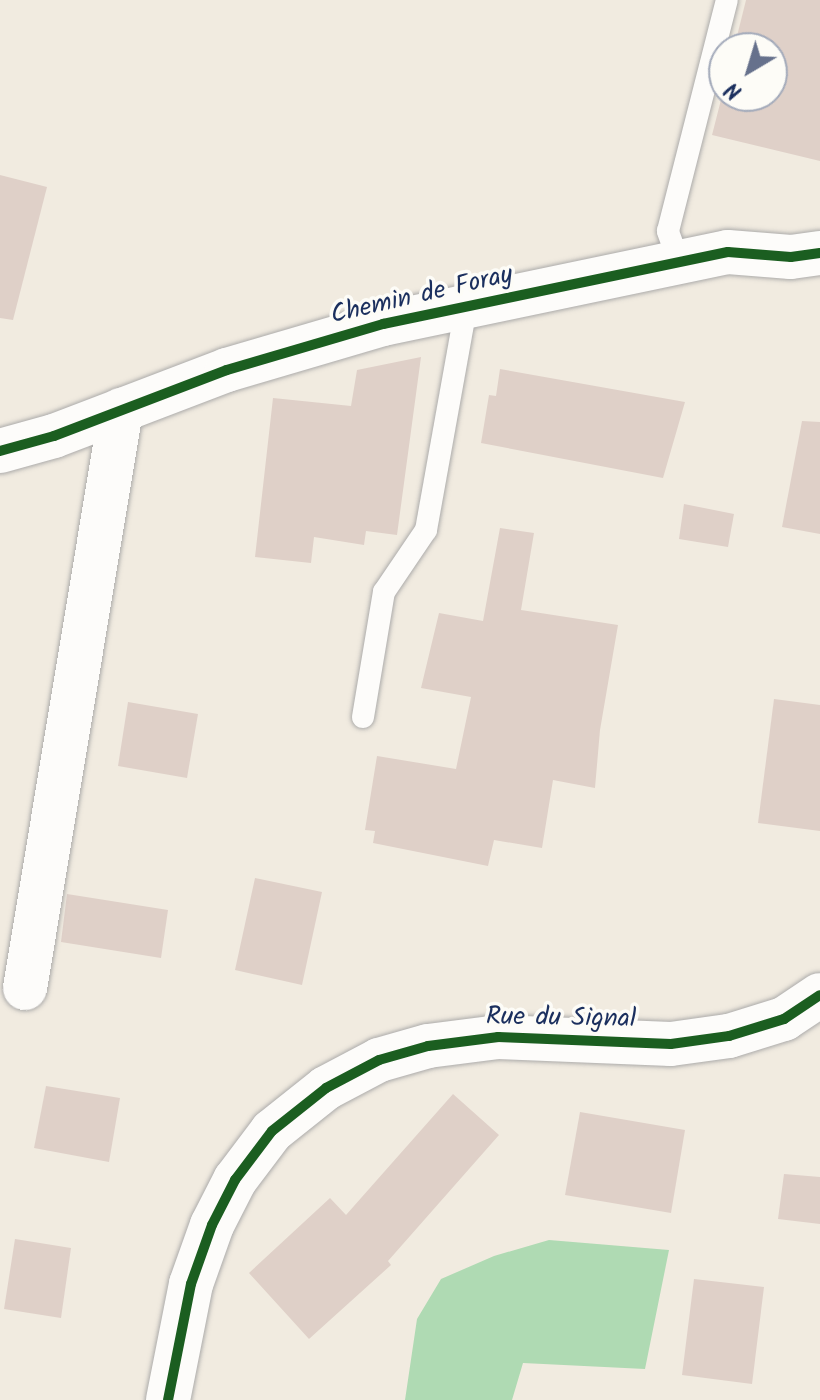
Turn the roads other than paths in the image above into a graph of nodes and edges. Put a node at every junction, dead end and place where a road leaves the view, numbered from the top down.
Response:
1 (727, 0) edge
2 (820, 253) edge
3 (679, 262) junction
4 (466, 307) junction
5 (121, 410) junction
6 (0, 451) edge
7 (363, 717) dead end
8 (25, 988) dead end
9 (820, 995) edge
10 (168, 1400) edge

1 - 3 lane
2 - 3 street, Chemin de Foray
3 - 4 street, Chemin de Foray
4 - 5 street, Chemin de Foray
4 - 7 lane
5 - 6 street, Chemin de Foray
5 - 8 street
9 - 10 street, Rue du Signal

